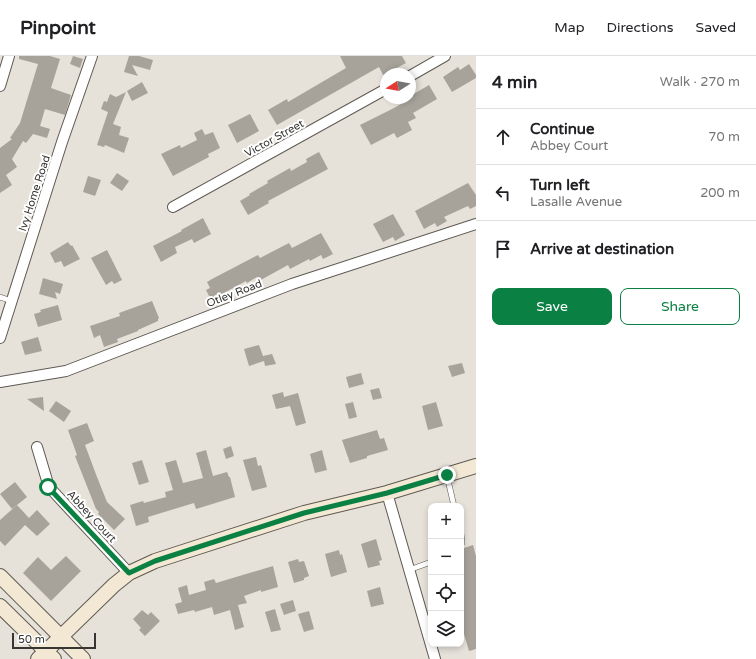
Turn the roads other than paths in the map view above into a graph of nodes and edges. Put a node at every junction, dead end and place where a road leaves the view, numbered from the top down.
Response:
1 (9, 56) edge
2 (92, 56) edge
3 (446, 56) edge
4 (416, 73) edge
5 (0, 86) edge
6 (380, 93) edge
7 (173, 207) dead end
8 (476, 224) edge
9 (0, 297) edge
10 (12, 300) junction
11 (0, 338) edge
12 (0, 382) edge
13 (37, 448) dead end
14 (476, 466) edge
15 (447, 475) junction
16 (387, 493) junction
17 (453, 503) edge
18 (428, 563) edge
19 (409, 570) junction
20 (129, 573) junction
21 (0, 576) edge
22 (0, 606) edge
23 (61, 637) junction
24 (46, 656) edge
25 (83, 659) edge
26 (435, 659) edge

1 - 5 street
2 - 10 street, Ivy Home Road
3 - 4 street
6 - 7 street, Victor Street
8 - 12 street, Otley Road
9 - 10 lane
10 - 11 street, Ivy Home Road
13 - 20 street, Abbey Court
14 - 15 main road
15 - 16 main road
15 - 17 lane
16 - 19 street
16 - 20 main road
18 - 19 lane
19 - 26 street
20 - 23 main road
21 - 23 main road
22 - 24 main road
23 - 24 main road
23 - 25 main road

